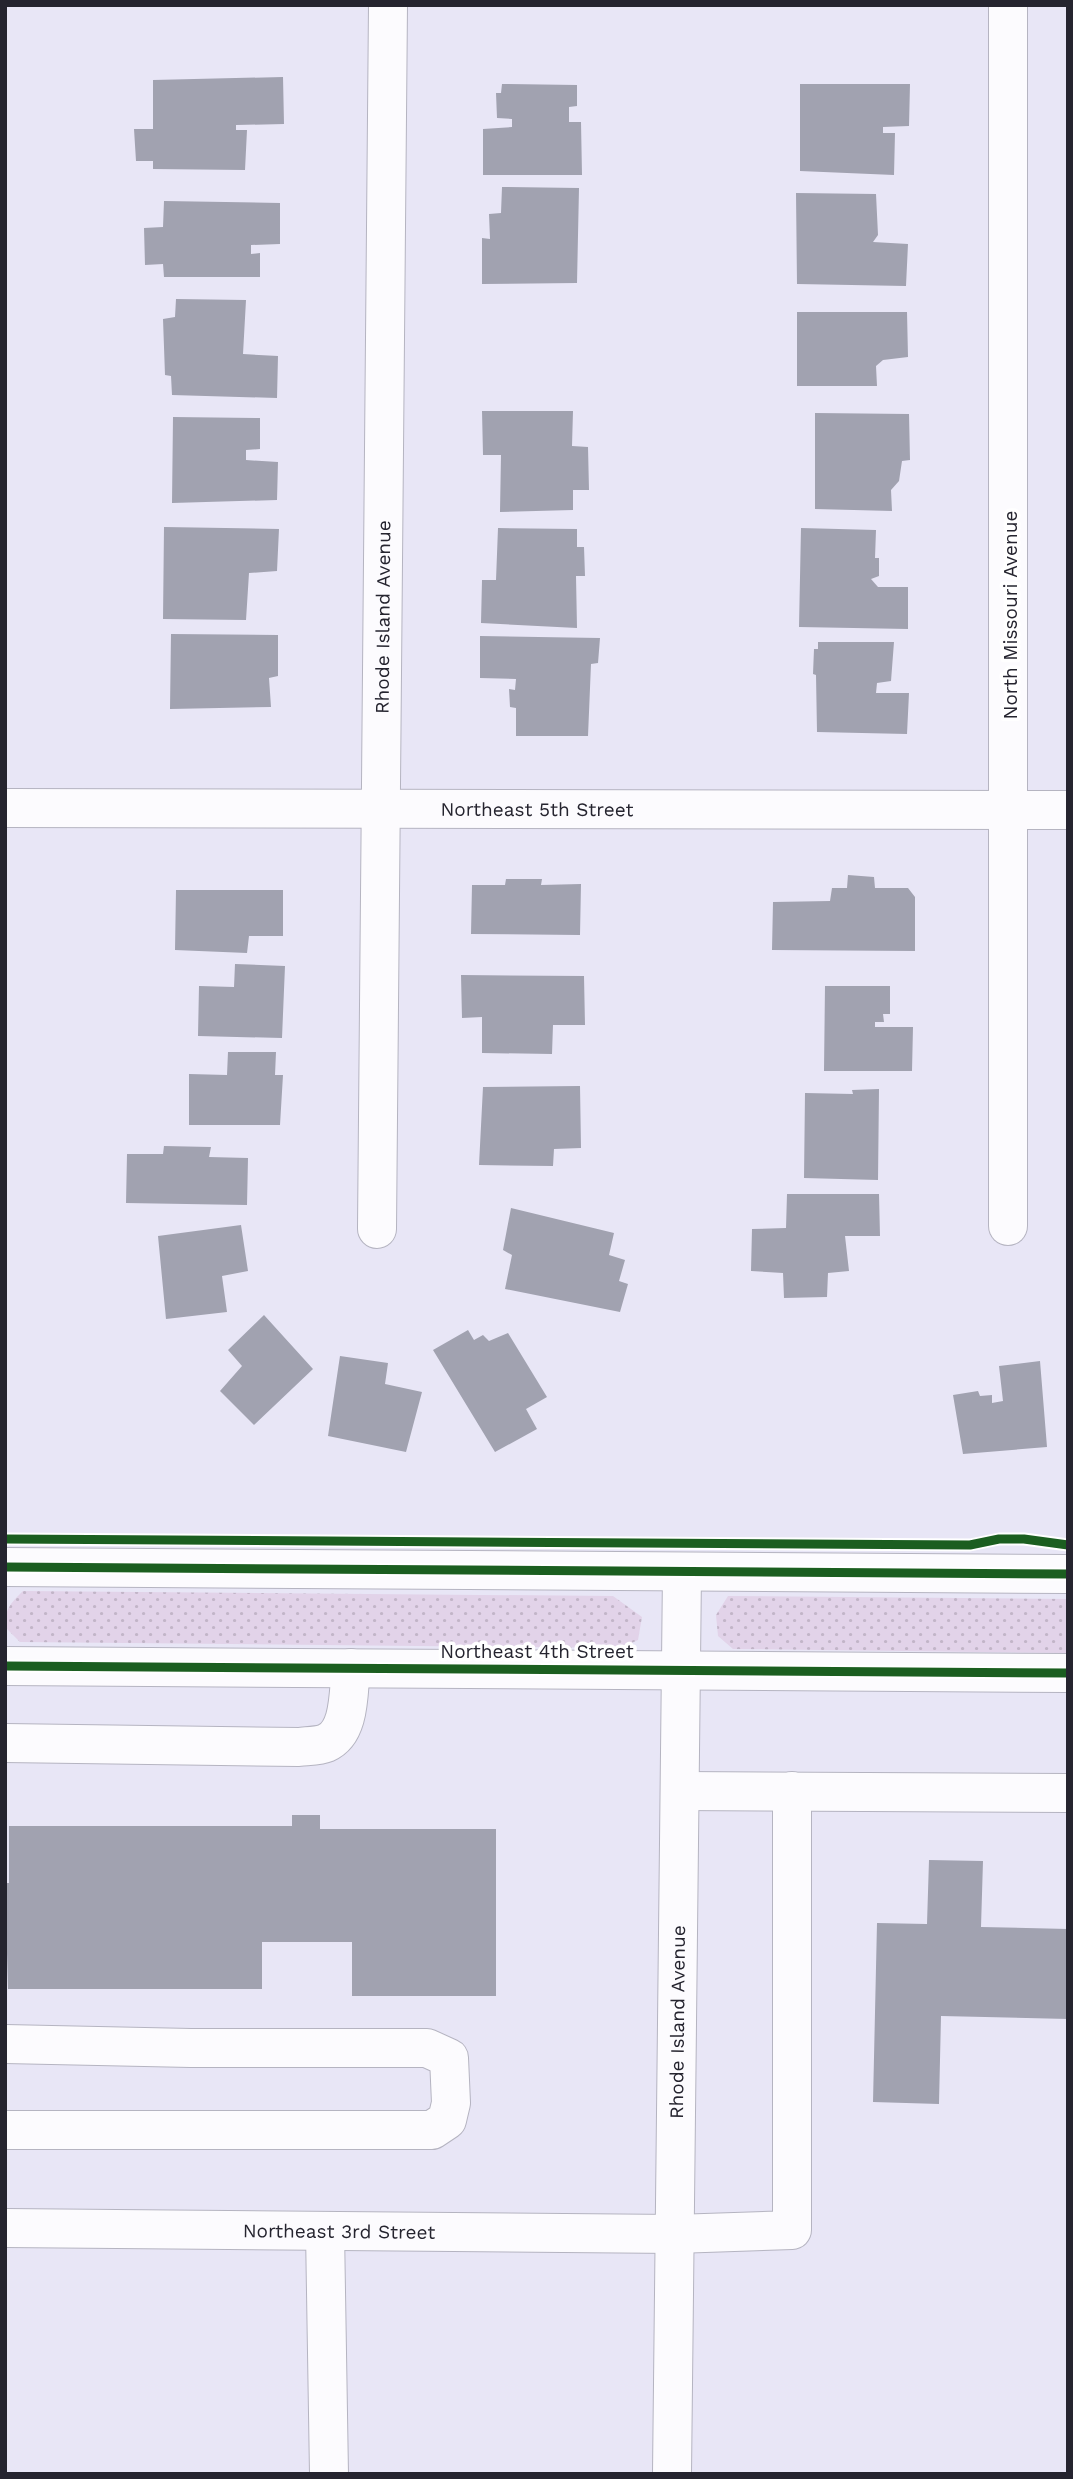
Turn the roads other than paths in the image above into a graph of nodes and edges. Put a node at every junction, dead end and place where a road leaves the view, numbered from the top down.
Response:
1 (388, 5) edge
2 (1008, 5) edge
3 (5, 807) edge
4 (379, 807) junction
5 (1010, 810) junction
6 (1068, 810) edge
7 (1007, 1226) dead end
8 (377, 1229) dead end
9 (5, 1567) edge
10 (682, 1572) junction
11 (1068, 1574) edge
12 (5, 1665) edge
13 (351, 1668) junction
14 (681, 1670) junction
15 (1068, 1673) edge
16 (5, 1743) edge
17 (680, 1791) junction
18 (792, 1791) junction
19 (1068, 1793) edge
20 (5, 2044) edge
21 (5, 2130) edge
22 (5, 2228) edge
23 (325, 2231) junction
24 (675, 2234) junction
25 (329, 2474) edge
26 (672, 2474) edge

1 - 4 street, Rhode Island Avenue
2 - 5 street, North Missouri Avenue
3 - 4 street, Northeast 5th Street
4 - 5 street, Northeast 5th Street
4 - 8 street, Rhode Island Avenue
5 - 6 street, Northeast 5th Street
5 - 7 street, North Missouri Avenue
9 - 10 street
10 - 11 street
10 - 14 street, Rhode Island Avenue
12 - 13 street, Northeast 4th Street
13 - 14 street, Northeast 4th Street
13 - 16 street
14 - 15 street, Northeast 4th Street
14 - 17 street, Rhode Island Avenue
17 - 18 street
17 - 24 street, Rhode Island Avenue
18 - 19 street
18 - 24 street, Northeast 3rd Street
20 - 21 street
22 - 23 street, Northeast 3rd Street
23 - 24 street, Northeast 3rd Street
23 - 25 street
24 - 26 street, Rhode Island Avenue

